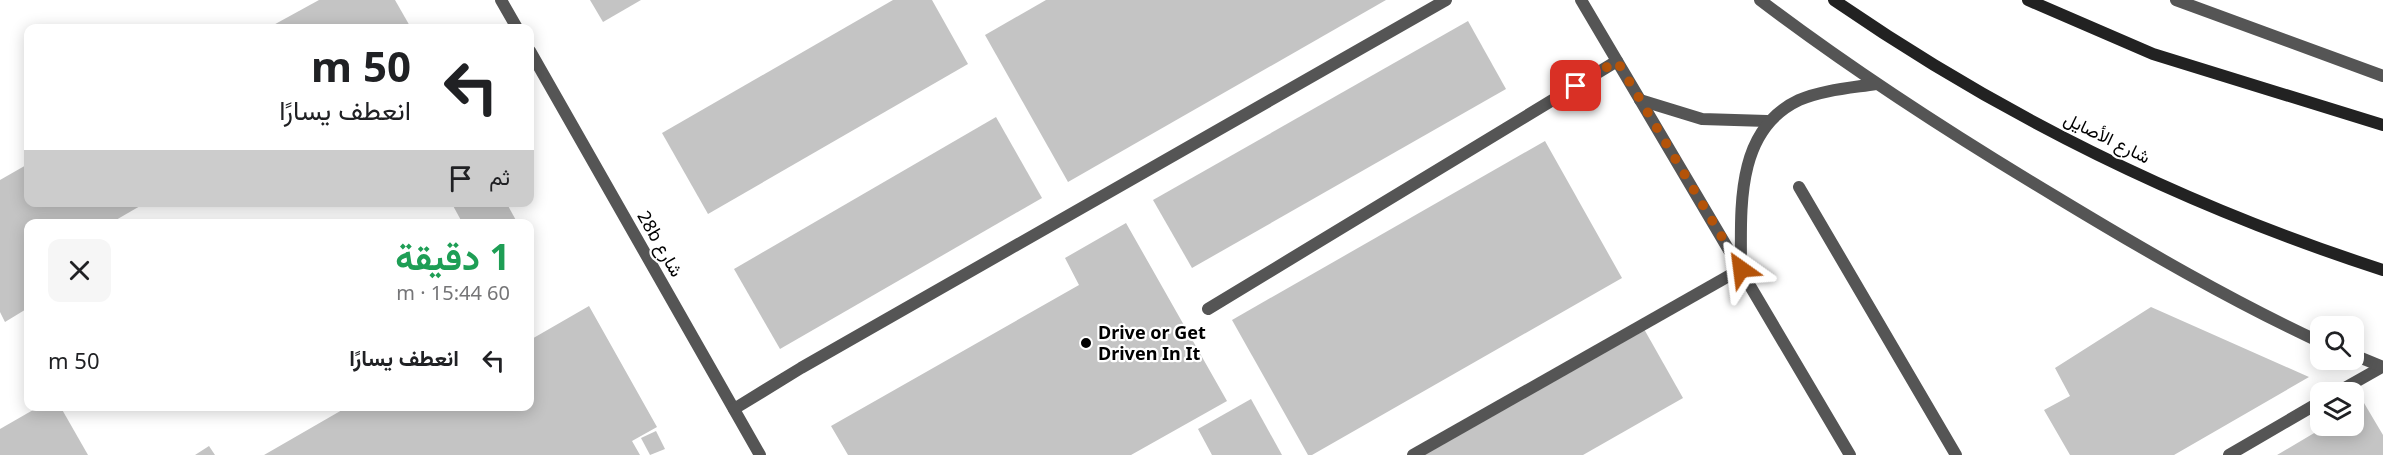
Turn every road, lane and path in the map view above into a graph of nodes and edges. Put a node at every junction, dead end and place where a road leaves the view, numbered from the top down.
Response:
1 (501, 0) edge
2 (1446, 0) edge
3 (1581, 0) edge
4 (1761, 0) edge
5 (1834, 0) edge
6 (2028, 0) edge
7 (2176, 0) edge
8 (515, 24) edge
9 (534, 58) edge
10 (1617, 61) junction
11 (2383, 76) edge
12 (1875, 84) junction
13 (1640, 100) junction
14 (1767, 122) junction
15 (2383, 124) edge
16 (1799, 187) dead end
17 (2357, 262) junction
18 (1741, 269) junction
19 (2383, 270) edge
20 (2383, 277) edge
21 (1208, 309) dead end
22 (2310, 337) edge
23 (2364, 359) edge
24 (2383, 367) edge
25 (2356, 382) edge
26 (2310, 408) edge
27 (734, 409) junction
28 (760, 455) edge
29 (1413, 455) edge
30 (1850, 455) edge
31 (1956, 455) edge
32 (2229, 455) edge

1 - 8 street
2 - 27 street
3 - 10 street
4 - 12 street
5 - 17 main road, شارع الأصايل
6 - 15 main road
7 - 11 street
9 - 27 street, 28b شارع
10 - 13 street
10 - 21 street
12 - 14 street
12 - 22 street
13 - 14 street
13 - 18 street
14 - 18 street
16 - 31 street
17 - 19 main road, شارع الأصايل
17 - 20 main road
18 - 29 street
18 - 30 street
23 - 24 street
24 - 25 street
26 - 32 street
27 - 28 street, 28b شارع

